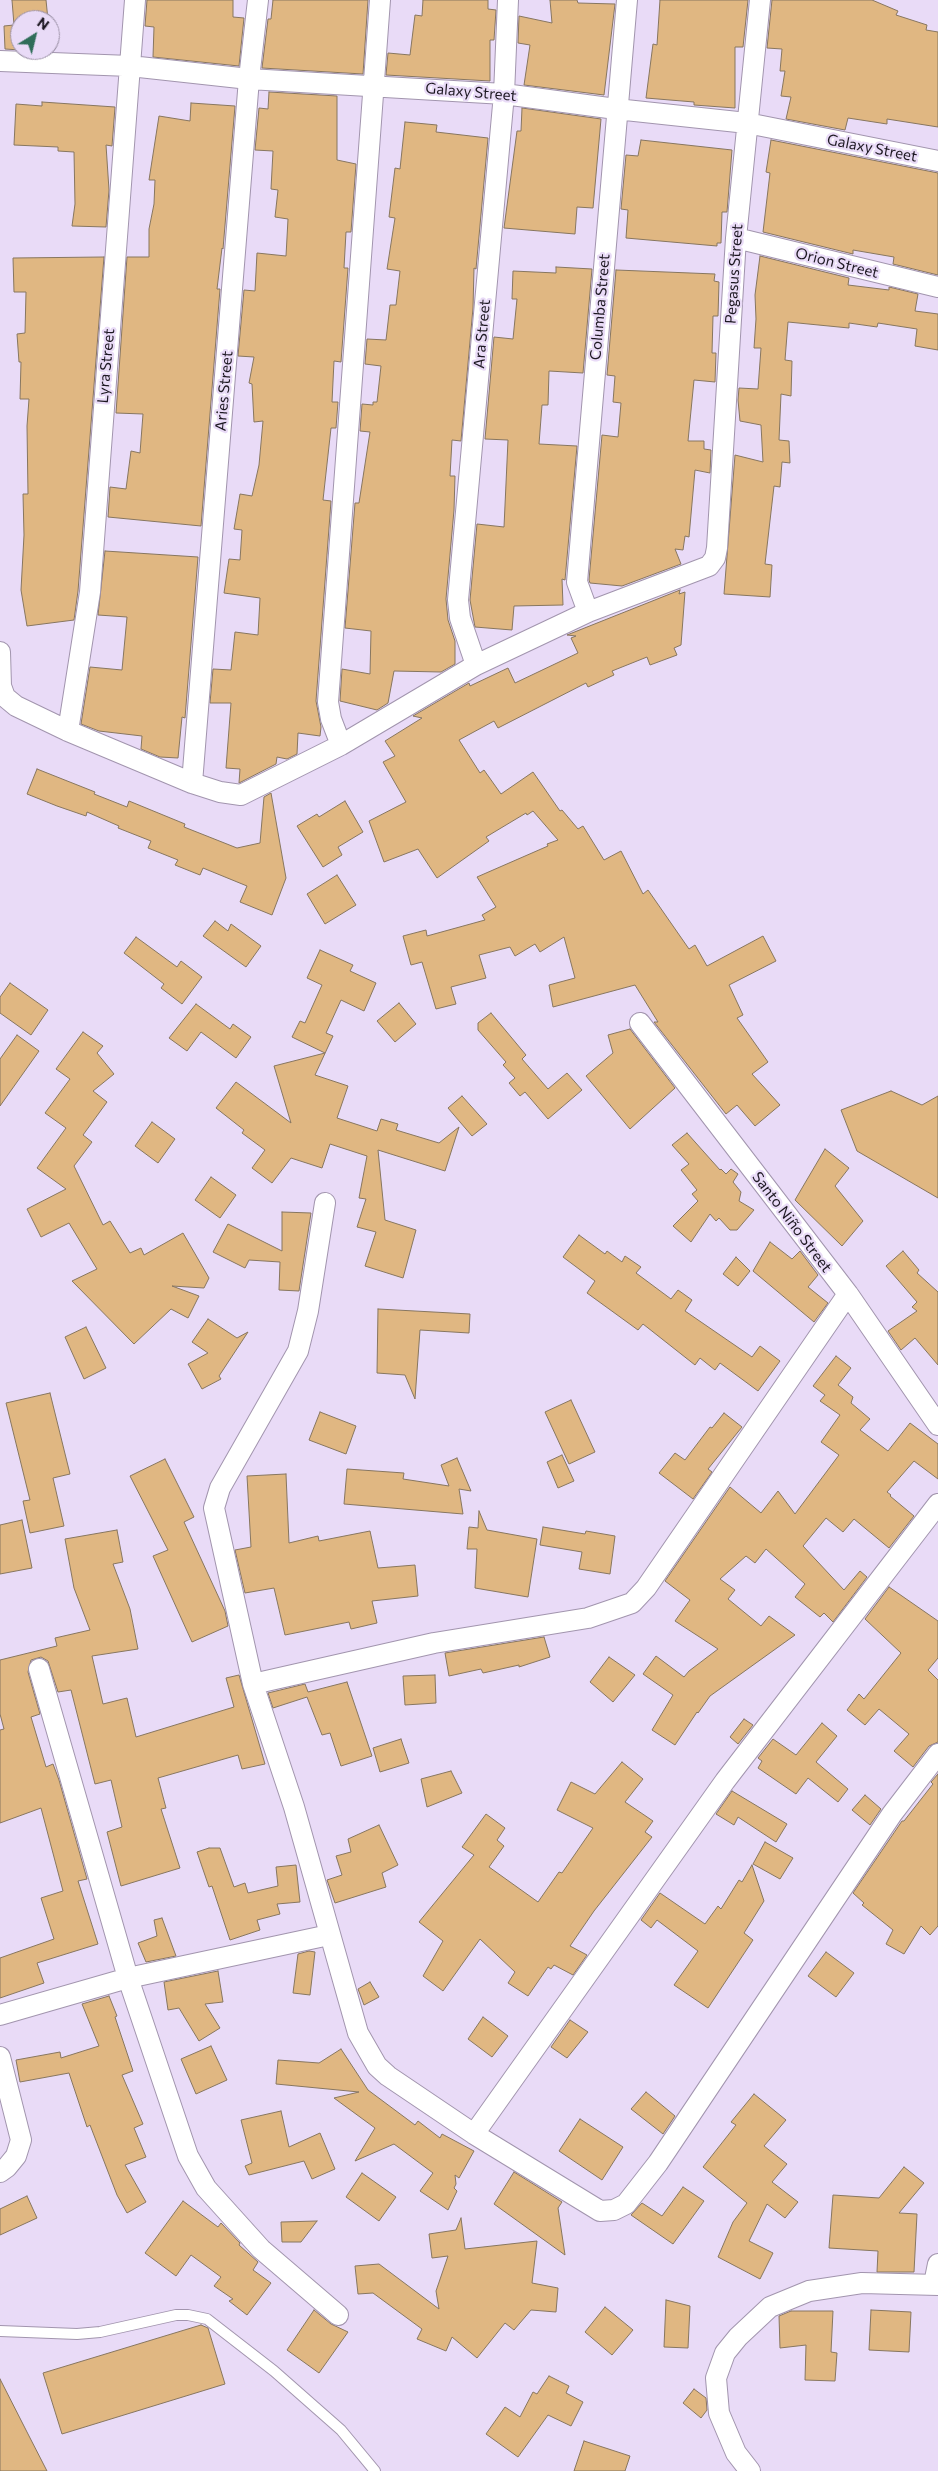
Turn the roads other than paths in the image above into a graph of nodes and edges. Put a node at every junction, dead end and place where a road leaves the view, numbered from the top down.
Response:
1 (135, 0) edge
2 (258, 0) edge
3 (380, 0) edge
4 (508, 0) edge
5 (627, 0) edge
6 (760, 0) edge
7 (0, 61) edge
8 (130, 66) junction
9 (249, 79) junction
10 (373, 84) junction
11 (504, 94) junction
12 (616, 109) junction
13 (747, 123) junction
14 (938, 161) edge
15 (736, 238) junction
16 (938, 288) edge
17 (588, 612) junction
18 (0, 652) edge
19 (476, 665) junction
20 (68, 731) junction
21 (341, 745) junction
22 (192, 783) junction
23 (640, 1023) dead end
24 (325, 1203) dead end
25 (848, 1294) junction
26 (938, 1425) edge
27 (938, 1504) edge
28 (40, 1669) dead end
29 (253, 1684) junction
30 (938, 1754) edge
31 (329, 1935) junction
32 (128, 1978) junction
33 (0, 2015) edge
34 (0, 2057) edge
35 (474, 2134) junction
36 (0, 2172) edge
37 (938, 2264) edge
38 (936, 2285) edge
39 (338, 2315) dead end
40 (0, 2331) edge
41 (375, 2471) edge
42 (750, 2471) edge

1 - 8 street, Lyra Street
2 - 9 street, Aries Street
3 - 10 street
4 - 11 street, Ara Street
5 - 12 street, Columba Street
6 - 13 street, Pegasus Street
7 - 8 street, Galaxy Street
8 - 9 street, Galaxy Street
8 - 20 street, Lyra Street
9 - 10 street, Galaxy Street
9 - 22 street, Aries Street
10 - 11 street, Galaxy Street
10 - 21 street
11 - 12 street, Galaxy Street
11 - 19 street, Ara Street
12 - 13 street, Galaxy Street
12 - 17 street, Columba Street
13 - 14 street, Galaxy Street
13 - 15 street, Pegasus Street
15 - 16 street, Orion Street
15 - 17 street, Pegasus Street
17 - 19 street
18 - 20 street
19 - 21 street
20 - 22 street
21 - 22 street
23 - 25 street, Santo Niño Street
24 - 29 street
25 - 26 street, Santo Niño Street
25 - 29 street
27 - 35 street
28 - 32 street
29 - 31 street
30 - 35 street
31 - 32 street
31 - 35 street
32 - 33 street
32 - 39 street
34 - 36 street
37 - 38 street
38 - 42 street
40 - 41 lane

